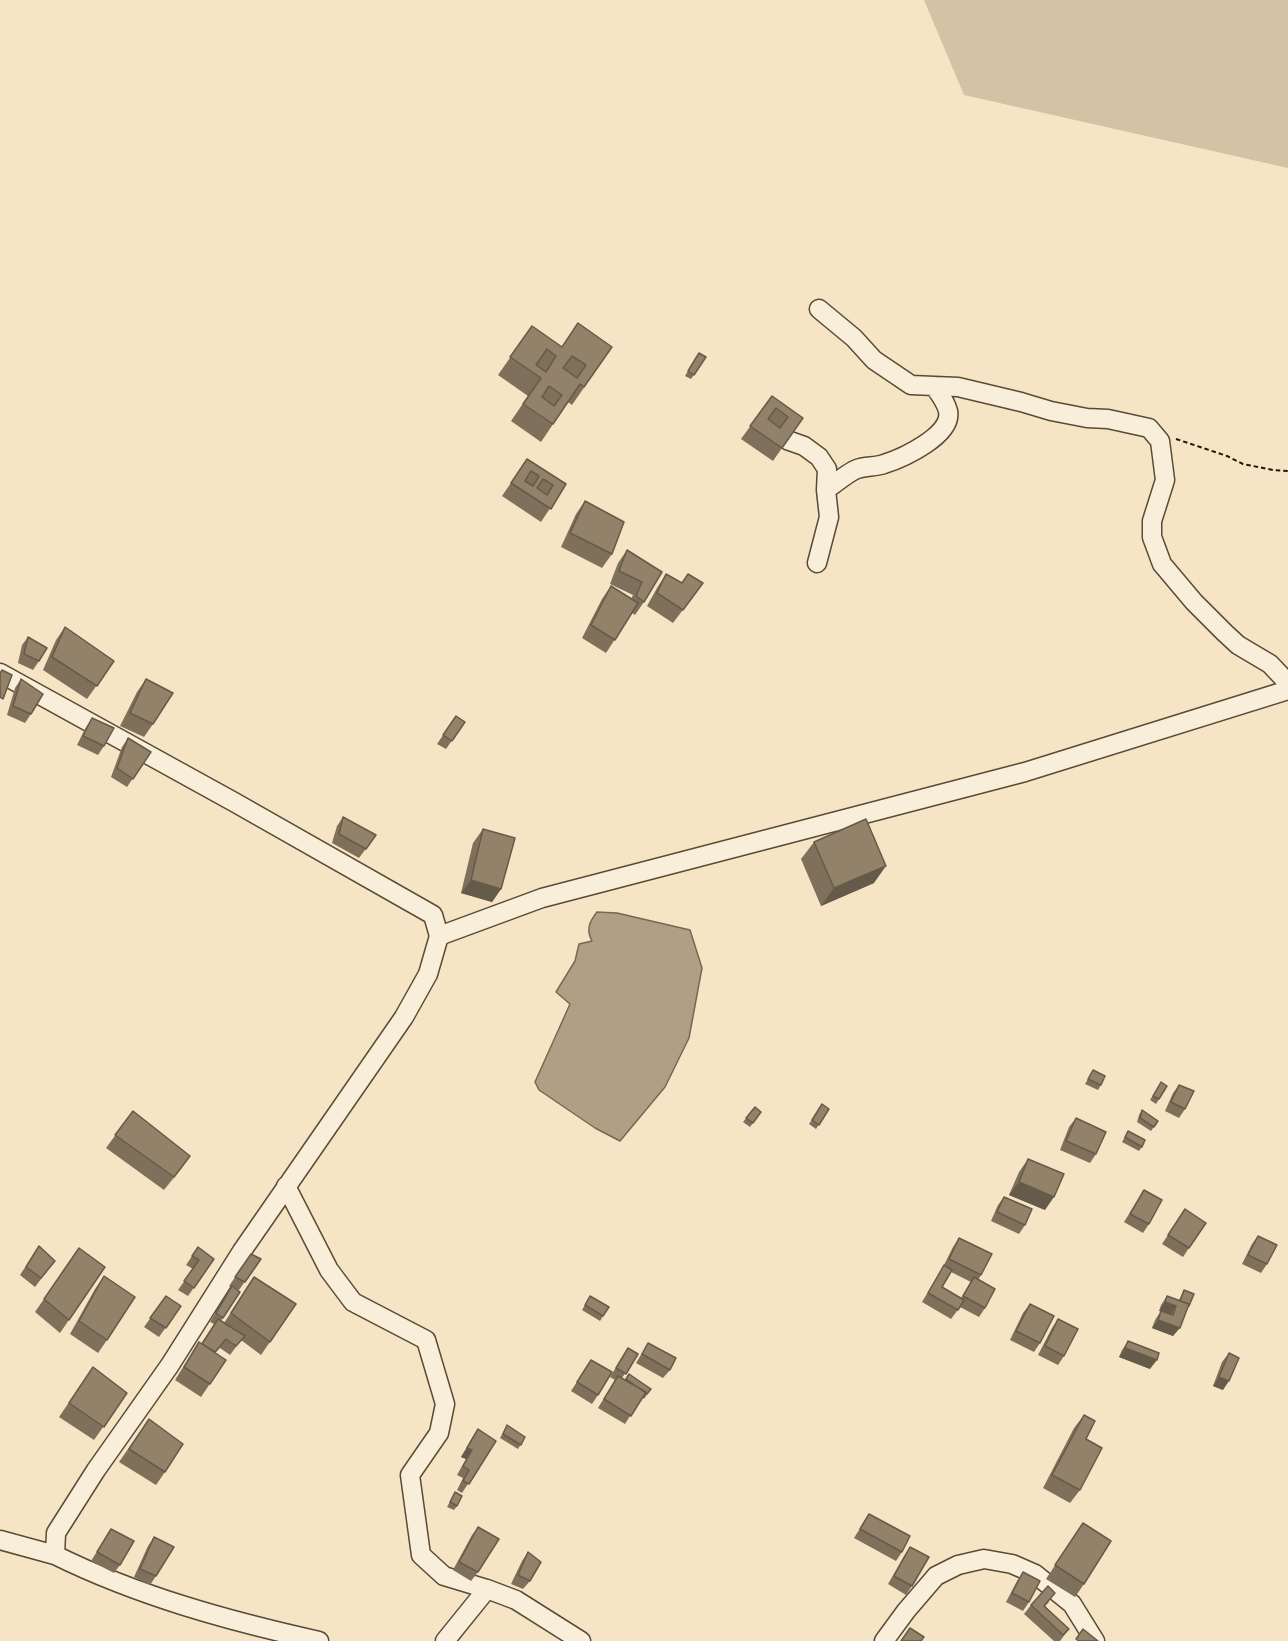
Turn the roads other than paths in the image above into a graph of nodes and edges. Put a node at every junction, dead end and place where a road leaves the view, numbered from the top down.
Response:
1 (819, 309) dead end
2 (934, 386) junction
3 (787, 440) edge
4 (826, 490) junction
5 (818, 563) dead end
6 (0, 674) edge
7 (1288, 683) edge
8 (1288, 690) edge
9 (439, 936) junction
10 (286, 1186) junction
11 (0, 1540) edge
12 (55, 1555) junction
13 (487, 1589) junction
14 (319, 1641) edge
15 (446, 1641) edge
16 (581, 1641) edge
17 (884, 1641) edge
18 (1095, 1641) edge

1 - 2 street
2 - 4 street
2 - 7 street
3 - 4 street
4 - 5 street
6 - 9 street
8 - 9 street
9 - 10 street
10 - 12 street
10 - 13 street
11 - 12 street
12 - 14 street
13 - 15 street
13 - 16 street
17 - 18 street

